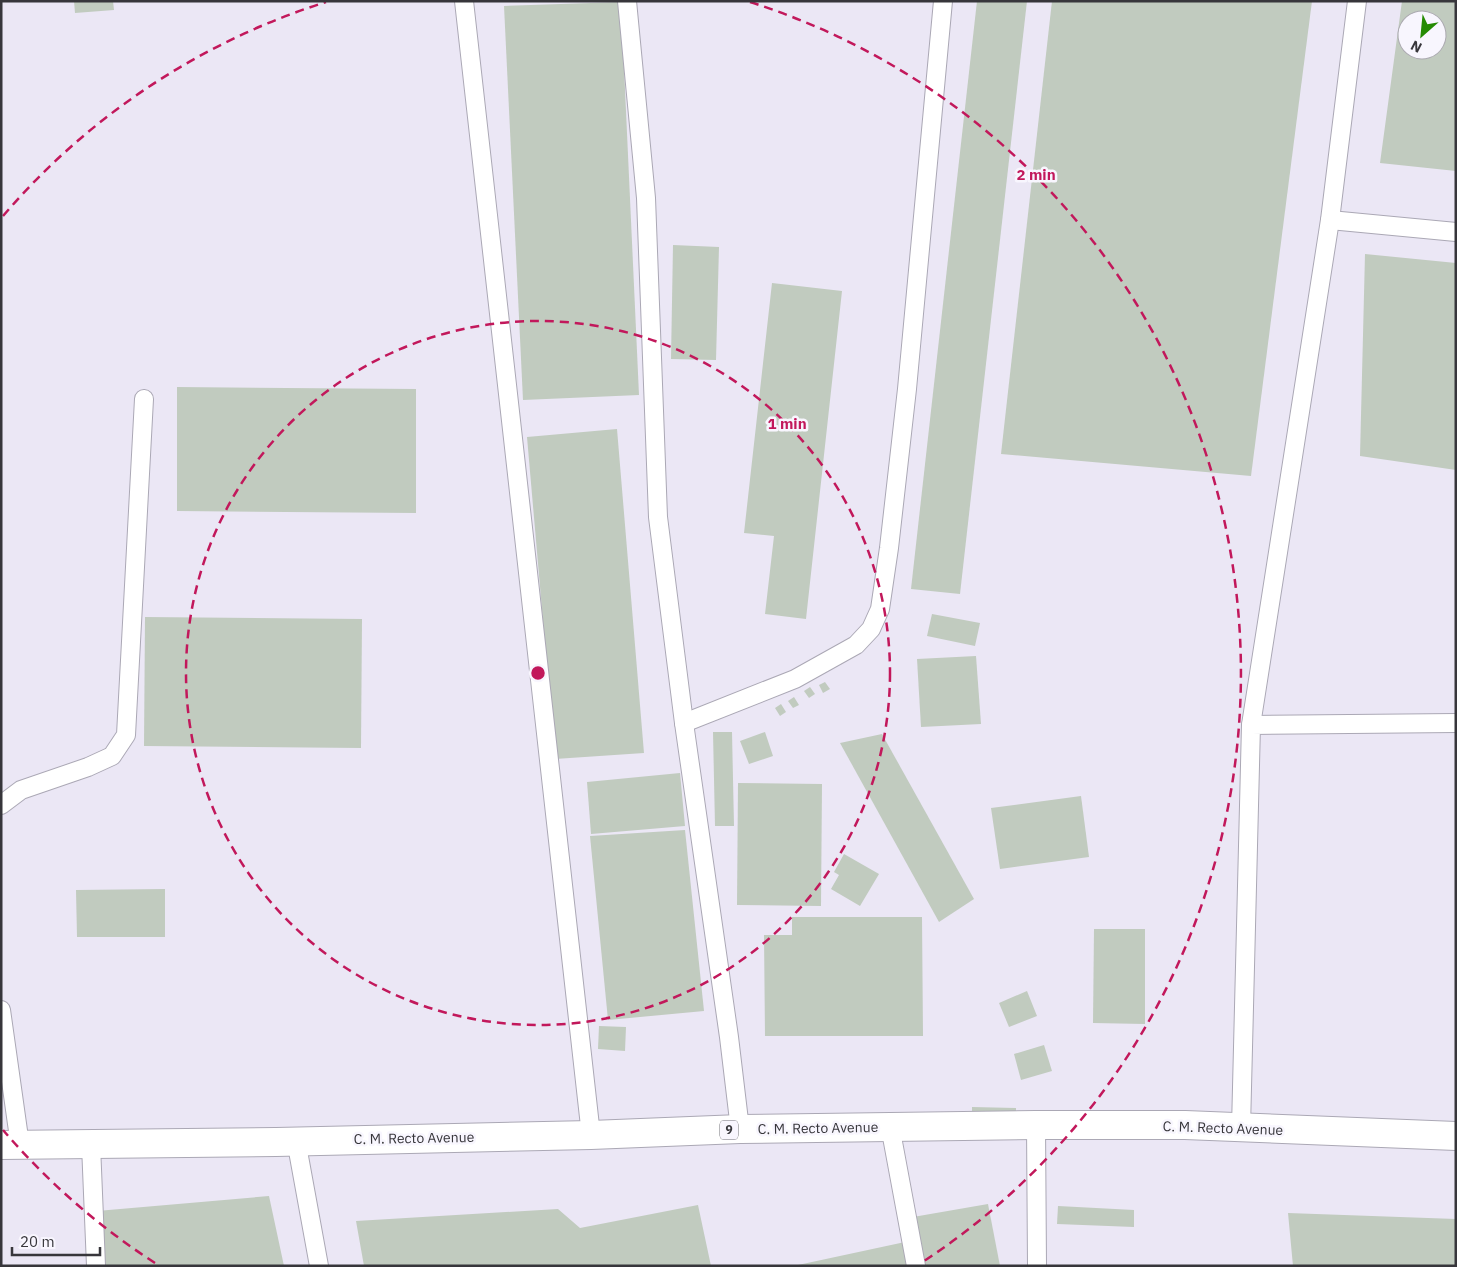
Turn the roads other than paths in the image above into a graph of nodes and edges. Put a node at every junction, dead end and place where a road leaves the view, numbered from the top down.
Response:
1 (464, 1) edge
2 (627, 1) edge
3 (943, 1) edge
4 (1357, 1) edge
5 (1330, 220) junction
6 (1456, 232) edge
7 (144, 399) dead end
8 (684, 723) junction
9 (1456, 723) edge
10 (1251, 725) junction
11 (1, 805) edge
12 (1, 1010) edge
13 (1036, 1125) junction
14 (890, 1126) junction
15 (1241, 1128) junction
16 (740, 1129) junction
17 (591, 1135) junction
18 (1456, 1136) edge
19 (296, 1140) junction
20 (10, 1145) edge
21 (91, 1145) junction
22 (96, 1266) edge
23 (319, 1266) edge
24 (916, 1266) edge
25 (1038, 1266) edge

1 - 17 lane
2 - 8 lane
3 - 8 lane
4 - 5 lane
5 - 6 lane
5 - 10 lane
7 - 11 lane
8 - 16 lane
9 - 10 lane
10 - 15 lane
12 - 20 lane
13 - 14 highway, C. M. Recto Avenue / 9
13 - 15 highway, C. M. Recto Avenue / 9
13 - 25 lane
14 - 16 highway, C. M. Recto Avenue / 9
14 - 24 lane
15 - 18 highway, C. M. Recto Avenue / 9
16 - 17 highway, C. M. Recto Avenue / 9
17 - 19 highway, C. M. Recto Avenue / 9
19 - 21 highway, C. M. Recto Avenue / 9
19 - 23 lane
20 - 21 highway, C. M. Recto Avenue / 9
21 - 22 lane

